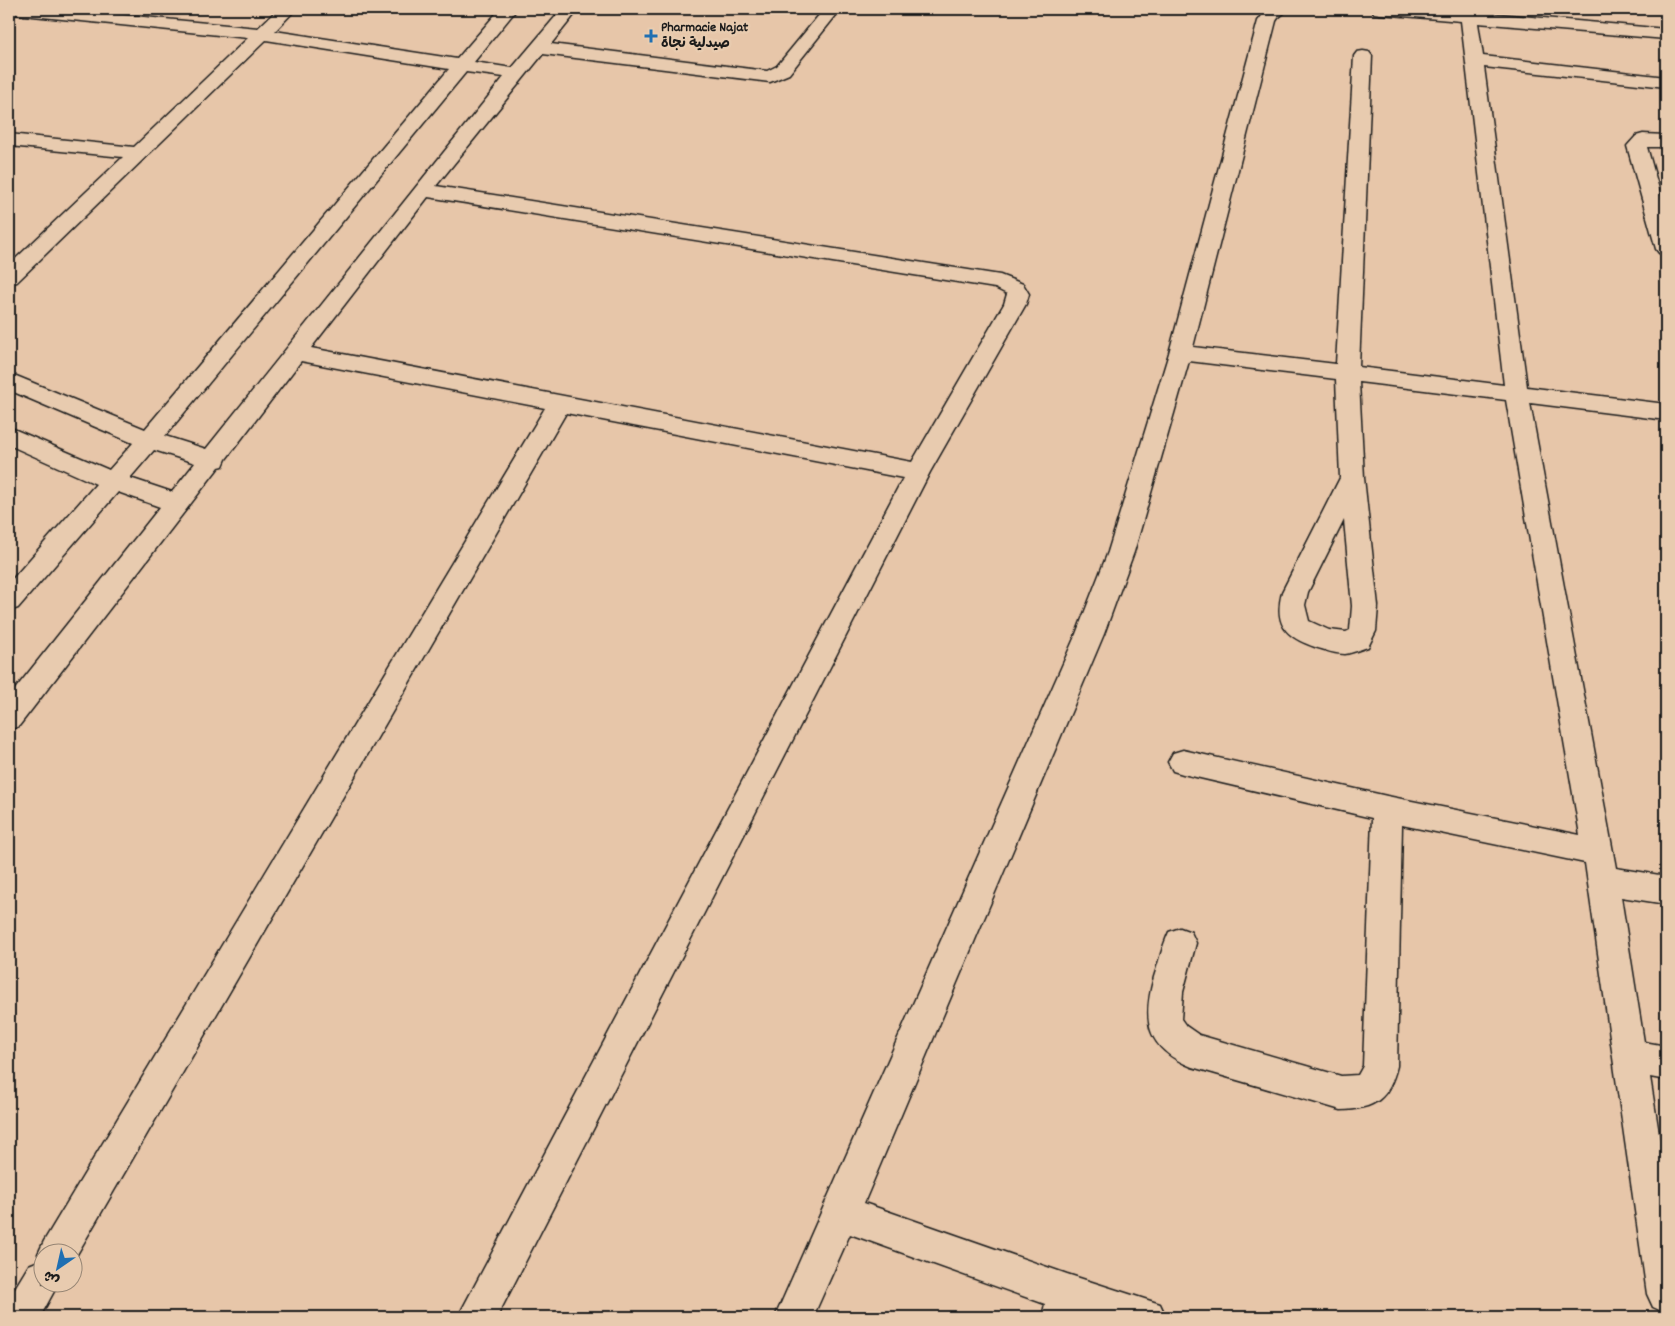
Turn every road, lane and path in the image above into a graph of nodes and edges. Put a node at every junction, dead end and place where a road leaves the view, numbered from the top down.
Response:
1 (13, 9) edge
2 (288, 9) edge
3 (509, 9) edge
4 (571, 9) edge
5 (833, 9) edge
6 (1280, 9) edge
7 (1380, 9) edge
8 (1469, 12) edge
9 (261, 34) junction
10 (1666, 34) edge
11 (540, 48) junction
12 (1363, 56) dead end
13 (1476, 61) junction
14 (460, 65) junction
15 (516, 74) junction
16 (1666, 82) edge
17 (9, 140) edge
18 (1666, 141) edge
19 (140, 153) junction
20 (423, 190) junction
21 (1661, 212) edge
22 (1666, 249) edge
23 (9, 277) edge
24 (296, 353) junction
25 (1180, 353) junction
26 (1348, 372) junction
27 (9, 381) edge
28 (1516, 392) junction
29 (559, 404) junction
30 (1666, 412) edge
31 (9, 435) edge
32 (149, 440) junction
33 (214, 460) junction
34 (918, 472) junction
35 (1352, 478) junction
36 (112, 481) junction
37 (177, 503) junction
38 (9, 601) edge
39 (9, 718) edge
40 (1183, 762) dead end
41 (1387, 809) junction
42 (1601, 866) junction
43 (1666, 890) edge
44 (1180, 943) dead end
45 (1630, 1056) junction
46 (1666, 1063) edge
47 (841, 1213) junction
48 (63, 1244) edge
49 (33, 1294) edge
50 (1666, 1294) edge
51 (1064, 1305) edge
52 (19, 1317) edge
53 (477, 1317) edge
54 (794, 1317) edge
55 (1147, 1317) edge

1 - 9 street
2 - 9 street
3 - 14 street
4 - 11 street
5 - 11 street
6 - 25 street
7 - 8 street
8 - 10 street
8 - 13 street
9 - 14 street
9 - 19 street
11 - 15 street
12 - 26 street
13 - 16 street
13 - 28 street
14 - 15 street
14 - 32 street
15 - 20 street
17 - 19 street
18 - 21 street
19 - 23 street
20 - 24 street
20 - 34 street
21 - 22 street
24 - 29 street
24 - 33 street
25 - 26 street
25 - 47 street
26 - 28 street
26 - 35 street
27 - 32 street
28 - 30 street
28 - 42 street
29 - 34 street
29 - 48 street
31 - 36 street
32 - 33 street
32 - 36 street
33 - 37 street
34 - 53 street
35 - 35 street
36 - 37 street
36 - 38 street
37 - 39 street
40 - 41 street
41 - 42 street
41 - 44 street
42 - 43 street
42 - 45 street
45 - 46 street
45 - 50 street
47 - 51 street
47 - 54 street
49 - 52 street
51 - 55 street

